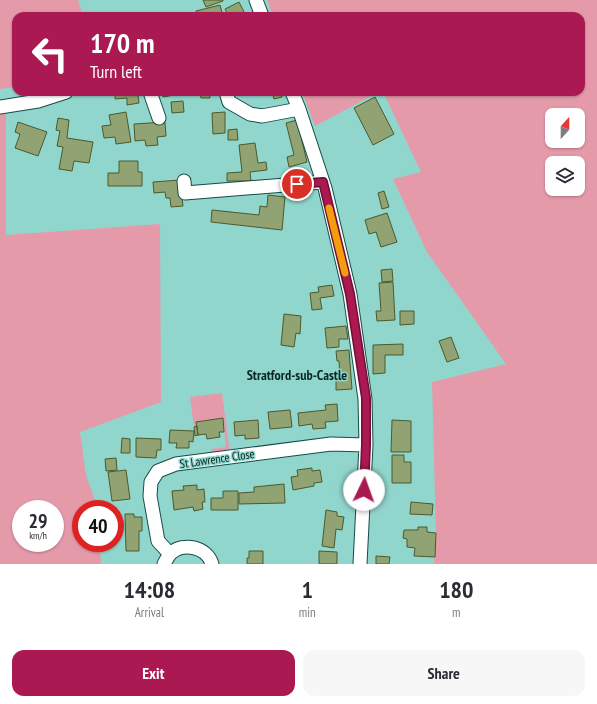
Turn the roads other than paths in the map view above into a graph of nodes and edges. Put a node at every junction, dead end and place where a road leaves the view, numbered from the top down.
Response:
1 (256, 0) edge
2 (260, 12) edge
3 (54, 96) edge
4 (151, 96) edge
5 (227, 96) edge
6 (294, 96) edge
7 (0, 107) edge
8 (299, 109) junction
9 (158, 118) dead end
10 (184, 181) dead end
11 (323, 182) junction
12 (366, 445) junction
13 (167, 559) edge
14 (212, 564) edge
15 (360, 564) edge

1 - 2 street
3 - 7 street
4 - 9 street
5 - 8 street
6 - 8 street
8 - 11 street
10 - 11 street
11 - 12 street
12 - 13 street, St Lawrence Close
12 - 15 street
13 - 14 street, St Lawrence Close

